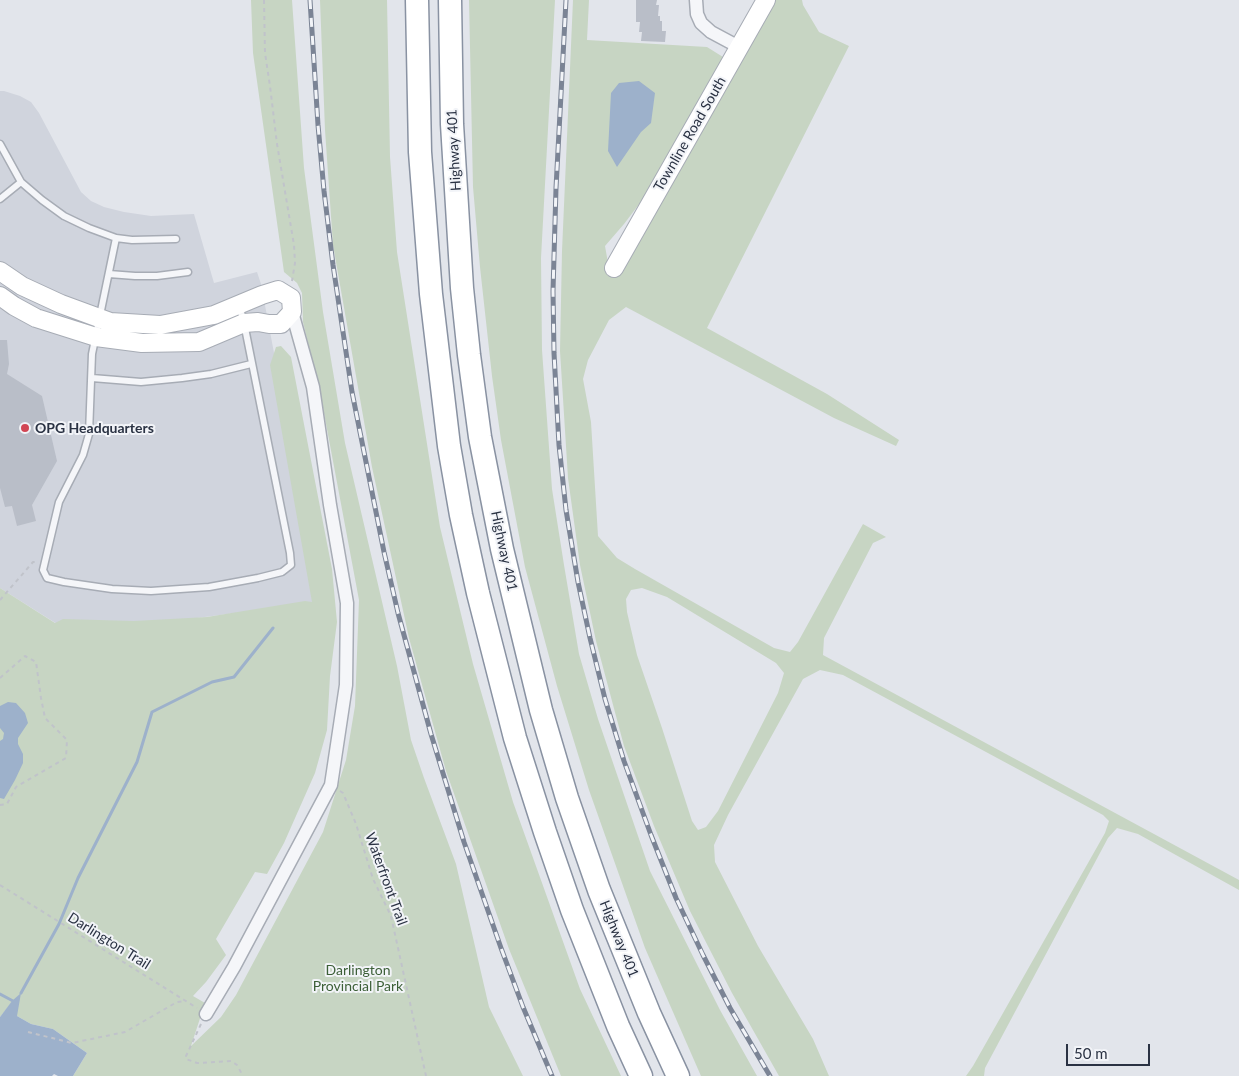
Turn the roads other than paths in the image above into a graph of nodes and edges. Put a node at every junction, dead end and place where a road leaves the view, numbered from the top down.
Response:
1 (418, 0) edge
2 (450, 0) edge
3 (696, 0) edge
4 (766, 0) edge
5 (739, 47) junction
6 (0, 144) edge
7 (21, 182) junction
8 (0, 199) edge
9 (116, 238) junction
10 (176, 238) dead end
11 (614, 268) dead end
12 (0, 271) edge
13 (188, 272) dead end
14 (109, 274) junction
15 (0, 296) edge
16 (239, 305) junction
17 (292, 312) junction
18 (100, 318) junction
19 (244, 323) junction
20 (96, 336) junction
21 (251, 364) junction
22 (92, 378) junction
23 (206, 1014) road end
24 (641, 1076) edge
25 (678, 1076) edge

1 - 24 highway
2 - 25 highway, Highway 401
3 - 5 street
4 - 5 street, Townline Road South
5 - 11 street, Townline Road South
6 - 7 lane
7 - 8 lane
7 - 9 lane
9 - 10 lane
9 - 14 lane
12 - 18 street
13 - 14 lane
14 - 18 lane
15 - 20 street
16 - 17 street
16 - 18 street
16 - 19 lane
17 - 19 street
17 - 23 street
18 - 20 lane
19 - 20 street
19 - 21 lane
20 - 22 lane
21 - 22 lane
21 - 22 lane

